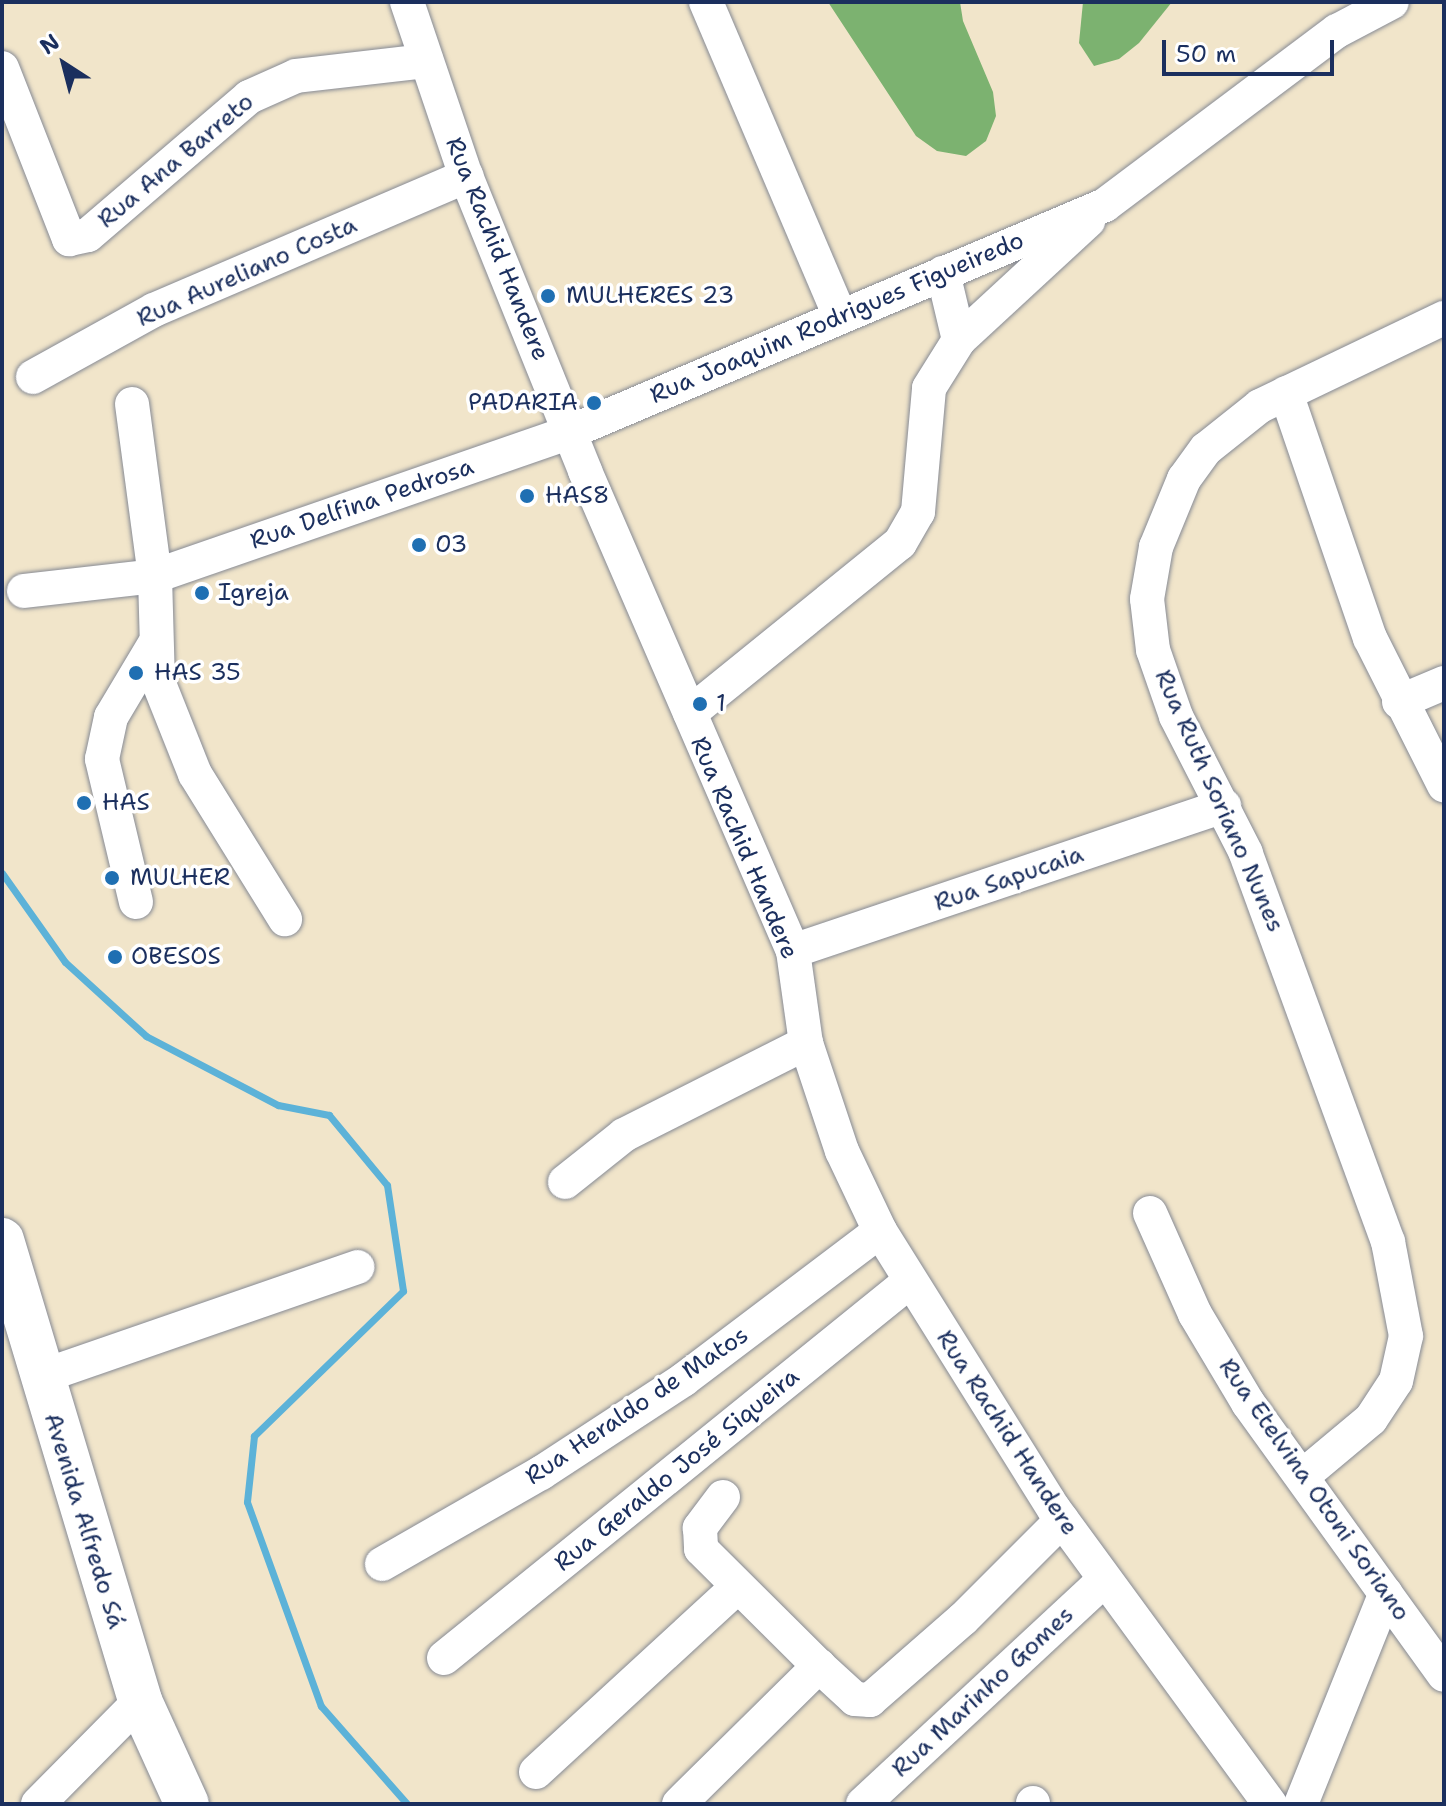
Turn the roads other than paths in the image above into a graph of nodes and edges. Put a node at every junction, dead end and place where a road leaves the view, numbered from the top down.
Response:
1 (407, 2) edge
2 (706, 2) edge
3 (1392, 2) edge
4 (426, 61) junction
5 (2, 68) edge
6 (466, 176) junction
7 (1105, 205) junction
8 (943, 273) junction
9 (839, 314) junction
10 (1444, 318) edge
11 (959, 340) junction
12 (33, 377) dead end
13 (1286, 393) junction
14 (132, 404) dead end
15 (570, 432) junction
16 (155, 576) junction
17 (24, 591) dead end
18 (154, 645) junction
19 (1444, 683) edge
20 (1399, 702) junction
21 (690, 713) junction
22 (1444, 785) edge
23 (1224, 806) junction
24 (136, 902) dead end
25 (285, 919) dead end
26 (793, 951) junction
27 (806, 1043) junction
28 (565, 1182) dead end
29 (1150, 1213) dead end
30 (880, 1231) junction
31 (2, 1240) edge
32 (357, 1267) dead end
33 (909, 1282) junction
34 (40, 1377) junction
35 (1304, 1475) junction
36 (723, 1497) dead end
37 (1058, 1514) junction
38 (382, 1564) dead end
39 (1104, 1580) junction
40 (737, 1587) junction
41 (1386, 1593) junction
42 (444, 1658) dead end
43 (819, 1666) junction
44 (1444, 1675) edge
45 (140, 1701) junction
46 (536, 1772) dead end
47 (187, 1801) edge
48 (1266, 1802) edge
49 (38, 1804) edge
50 (679, 1804) edge
51 (863, 1804) edge
52 (1301, 1804) edge

1 - 4 street, Rua Rachid Handere
2 - 9 street
3 - 7 street, Rua Joaquim Rodrigues Figueiredo
4 - 5 street, Rua Ana Barreto
4 - 6 street, Rua Rachid Handere
6 - 12 street, Rua Aureliano Costa
6 - 15 street, Rua Rachid Handere
7 - 8 street, Rua Joaquim Rodrigues Figueiredo
7 - 11 street, Rua Joaquim Rodrigues Figueiredo
8 - 9 street, Rua Joaquim Rodrigues Figueiredo
8 - 11 street
9 - 15 street, Rua Joaquim Rodrigues Figueiredo
10 - 13 street, Rua Ruth Soriano Nunes
11 - 21 street, Rua Joaquim Rodrigues Figueiredo
13 - 20 street
13 - 23 street, Rua Ruth Soriano Nunes
14 - 16 street
15 - 16 street, Rua Delfina Pedrosa
15 - 21 street, Rua Rachid Handere
16 - 17 street, Rua Delfina Pedrosa
16 - 18 street
18 - 24 street
18 - 25 street
19 - 20 street
20 - 22 street
21 - 26 street, Rua Rachid Handere
23 - 26 street, Rua Sapucaia
23 - 35 street, Rua Ruth Soriano Nunes
26 - 27 street, Rua Rachid Handere
27 - 28 street
27 - 30 street, Rua Rachid Handere
29 - 35 street, Rua Etelvina Otoni Soriano
30 - 33 street, Rua Rachid Handere
30 - 38 street, Rua Heraldo de Matos
31 - 34 highway, Avenida Alfredo Sá
32 - 34 street
33 - 37 street, Rua Rachid Handere
33 - 42 street, Rua Geraldo José Siqueira
34 - 45 highway, Avenida Alfredo Sá
35 - 41 street, Rua Etelvina Otoni Soriano
36 - 40 street
37 - 39 street, Rua Rachid Handere
37 - 43 street
39 - 48 street, Rua Rachid Handere
39 - 51 street, Rua Marinho Gomes
40 - 43 street
40 - 46 street
41 - 44 street, Rua Etelvina Otoni Soriano
41 - 52 street
43 - 50 street
45 - 47 highway, Avenida Alfredo Sá
45 - 49 street

